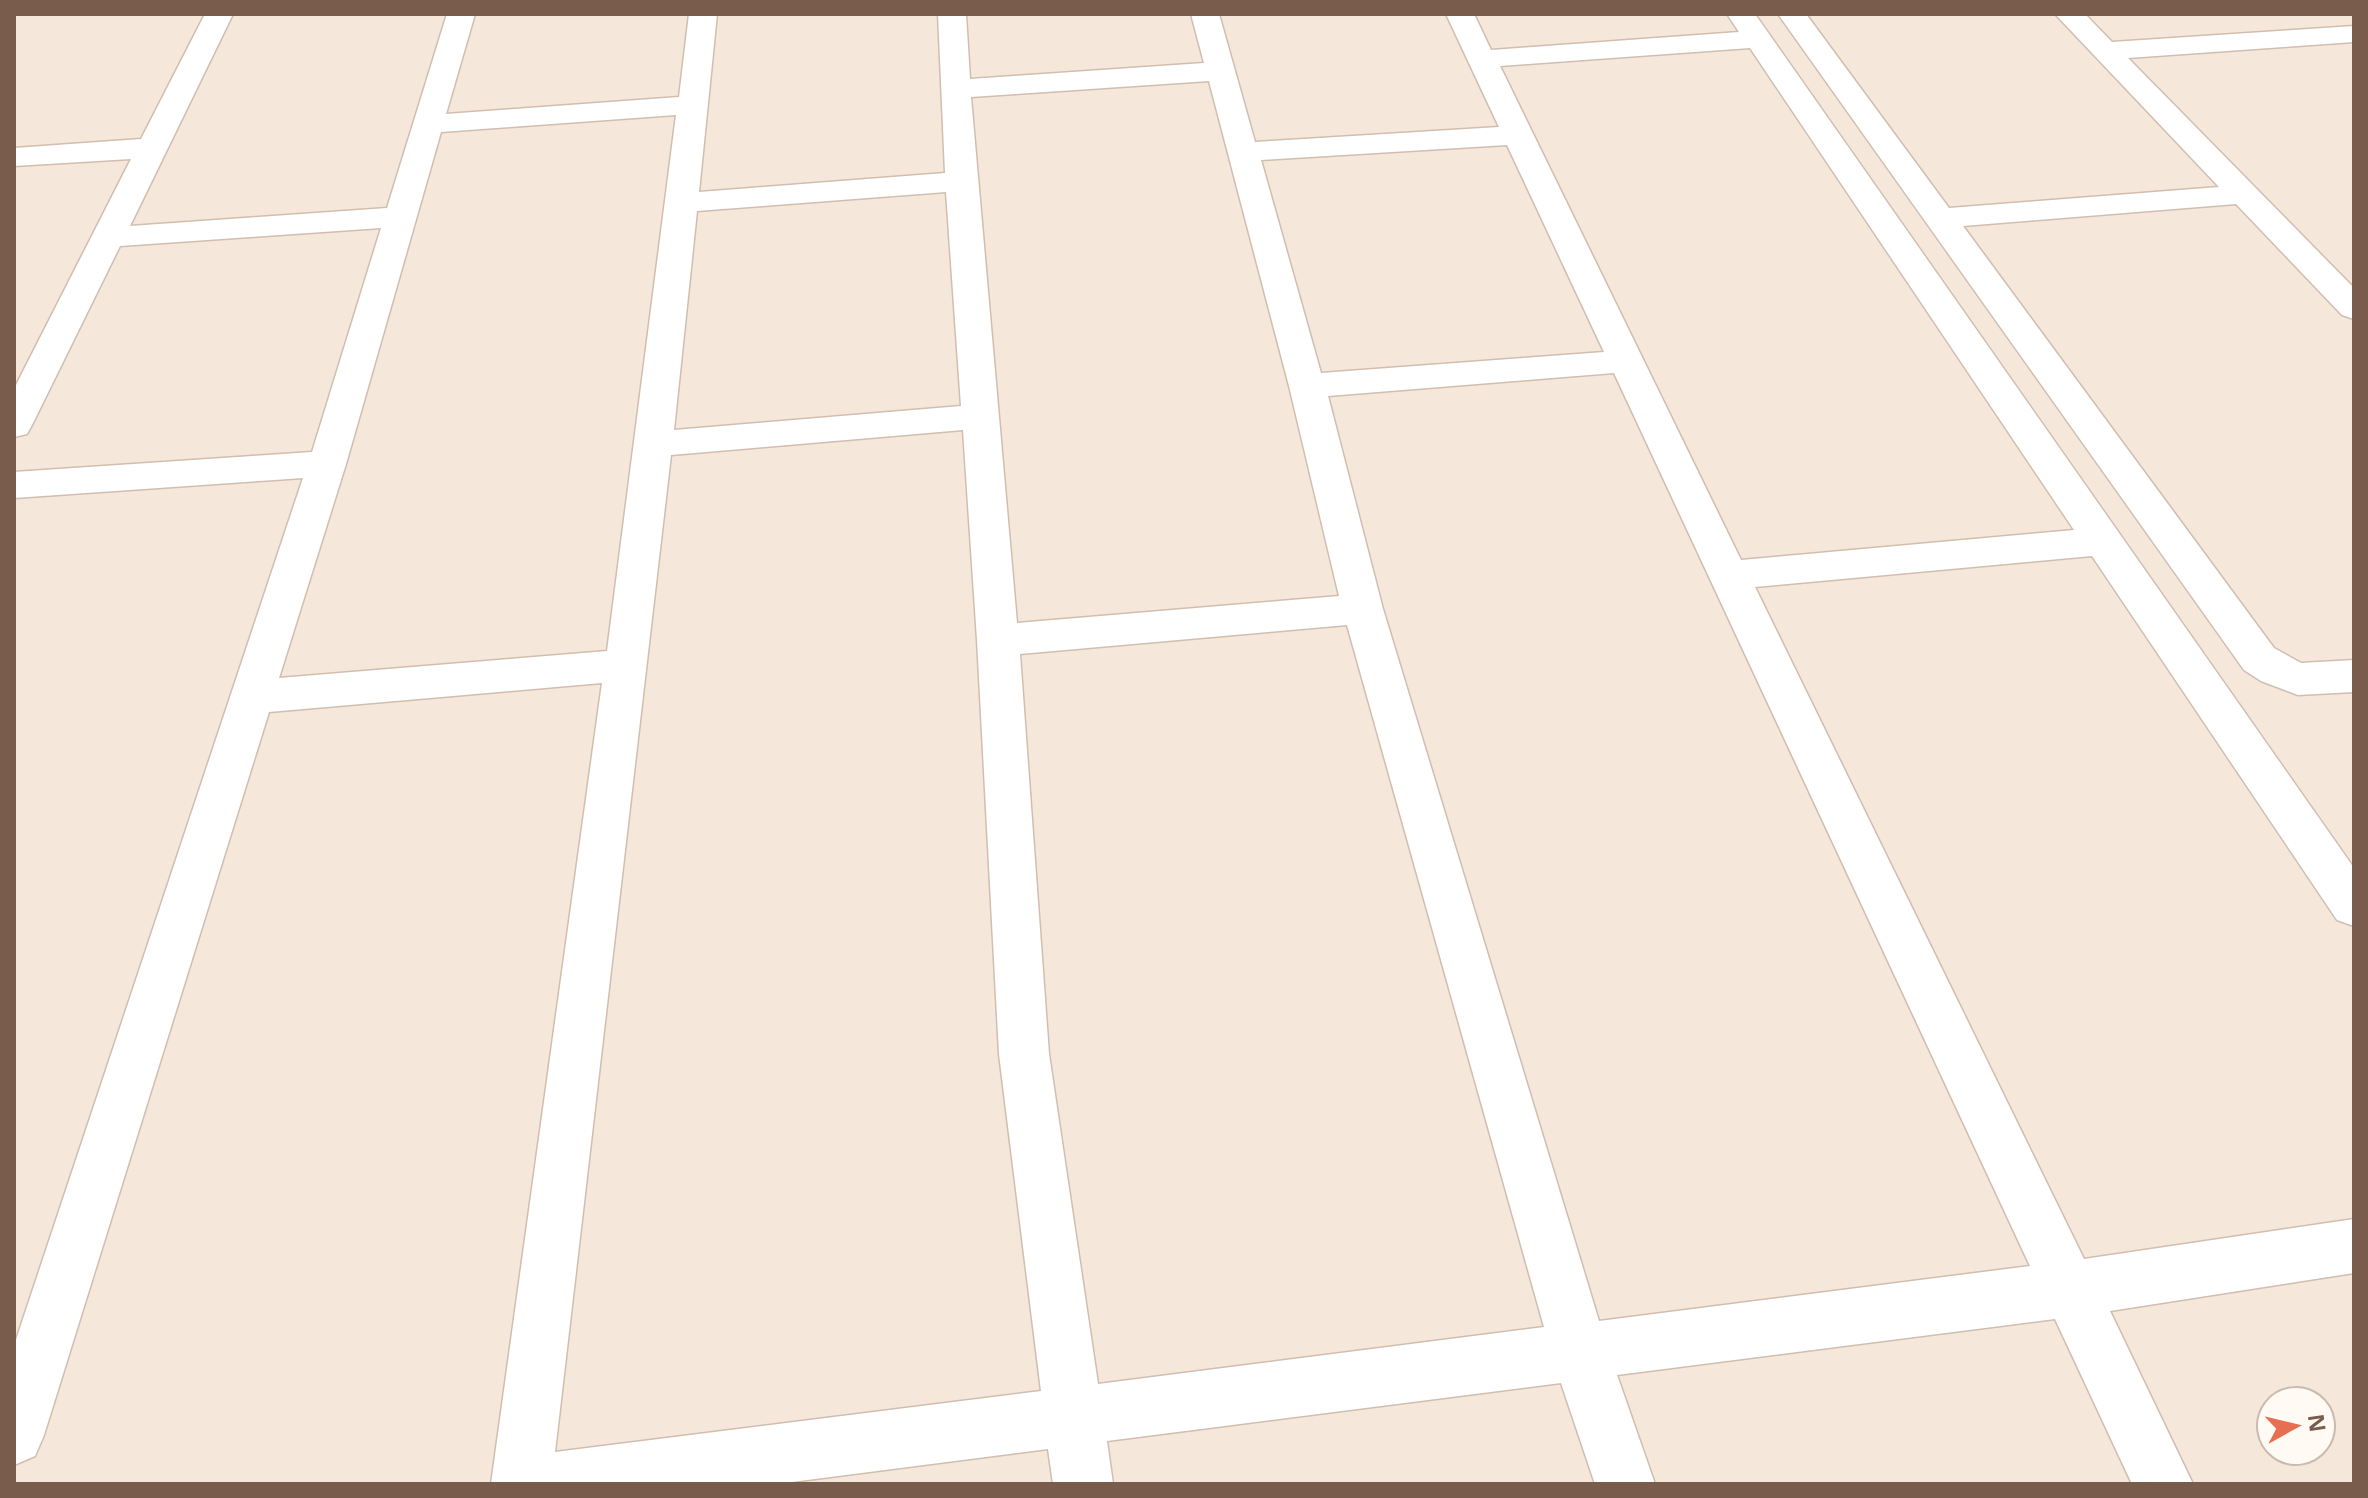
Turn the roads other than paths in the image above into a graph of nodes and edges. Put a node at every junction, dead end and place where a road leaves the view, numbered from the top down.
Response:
1 (219, 14) edge
2 (461, 14) edge
3 (703, 14) edge
4 (952, 14) edge
5 (1205, 14) edge
6 (1460, 14) edge
7 (1792, 14) edge
8 (2069, 14) edge
9 (2329, 14) edge
10 (1750, 27) edge
11 (2354, 34) edge
12 (2104, 51) junction
13 (1482, 59) junction
14 (1221, 71) junction
15 (957, 89) junction
16 (693, 105) junction
17 (429, 124) junction
18 (1517, 135) junction
19 (151, 148) junction
20 (1243, 152) junction
21 (14, 157) edge
22 (961, 181) junction
23 (2246, 194) junction
24 (681, 203) junction
25 (402, 217) junction
26 (1941, 218) junction
27 (108, 237) junction
28 (2354, 308) edge
29 (1629, 361) junction
30 (1307, 386) junction
31 (980, 416) junction
32 (14, 425) edge
33 (654, 444) junction
34 (327, 464) junction
35 (14, 485) edge
36 (2103, 541) junction
37 (1731, 575) junction
38 (1363, 609) junction
39 (998, 640) junction
40 (624, 665) junction
41 (2354, 676) edge
42 (251, 697) junction
43 (2354, 906) edge
44 (2354, 1246) edge
45 (2070, 1289) junction
46 (1580, 1352) junction
47 (1072, 1418) junction
48 (14, 1435) edge
49 (605, 1479) edge
50 (521, 1484) edge
51 (543, 1484) edge
52 (1083, 1484) edge
53 (1625, 1484) edge
54 (2163, 1484) edge

1 - 19 street
2 - 17 street
3 - 16 street
4 - 15 street
5 - 14 street
6 - 13 street
7 - 26 street
8 - 12 street
9 - 11 street
10 - 13 street
10 - 36 street
11 - 12 street
12 - 23 street
13 - 18 street
14 - 15 street
14 - 20 street
15 - 22 street
16 - 17 street
16 - 24 street
17 - 25 street
18 - 20 street
18 - 29 street
19 - 21 street
19 - 27 street
20 - 30 street
22 - 24 street
22 - 31 street
23 - 26 street
23 - 28 street
24 - 33 street
25 - 27 street
25 - 34 street
26 - 41 street
27 - 32 street
29 - 30 street
29 - 37 street
30 - 38 street
31 - 33 street
31 - 39 street
33 - 40 street
34 - 35 street
34 - 42 street
36 - 37 street
36 - 43 street
37 - 45 street
38 - 39 street
38 - 46 street
39 - 47 street
40 - 42 street
40 - 50 street
42 - 48 street
44 - 45 street
45 - 46 street
45 - 54 street
46 - 47 street
46 - 53 street
47 - 49 street
47 - 52 street
49 - 51 street

